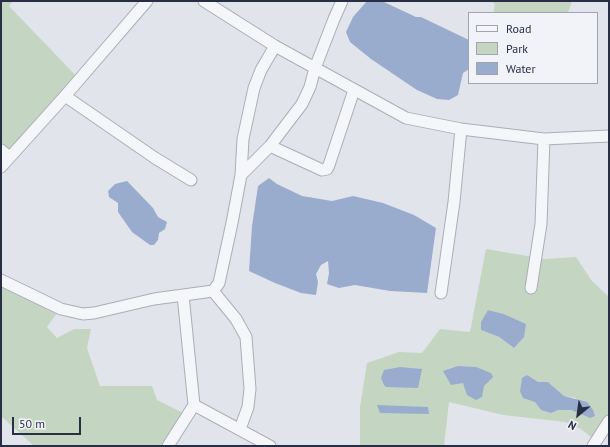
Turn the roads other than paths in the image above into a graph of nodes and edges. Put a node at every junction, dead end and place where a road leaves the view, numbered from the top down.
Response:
1 (147, 1) edge
2 (204, 1) edge
3 (342, 1) edge
4 (275, 46) junction
5 (315, 68) junction
6 (354, 90) junction
7 (65, 96) junction
8 (461, 129) junction
9 (609, 136) edge
10 (544, 139) junction
11 (270, 146) junction
12 (5, 154) edge
13 (1, 167) edge
14 (241, 175) junction
15 (191, 180) dead end
16 (1, 280) edge
17 (531, 288) dead end
18 (213, 291) junction
19 (441, 293) dead end
20 (183, 296) junction
21 (194, 405) junction
22 (609, 421) edge
23 (240, 429) junction
24 (168, 446) edge
25 (270, 446) edge
26 (593, 446) edge

1 - 7 street
2 - 4 street
3 - 5 street
4 - 5 street
4 - 14 street
5 - 6 street
5 - 11 street
6 - 8 street
6 - 11 street
7 - 12 street
7 - 15 street
8 - 10 street
8 - 19 street
9 - 10 street
10 - 17 street
11 - 14 street
12 - 13 street
14 - 18 street
16 - 20 street
18 - 20 street
18 - 23 street
20 - 21 street
21 - 23 street
21 - 24 street
22 - 26 street
23 - 25 street

